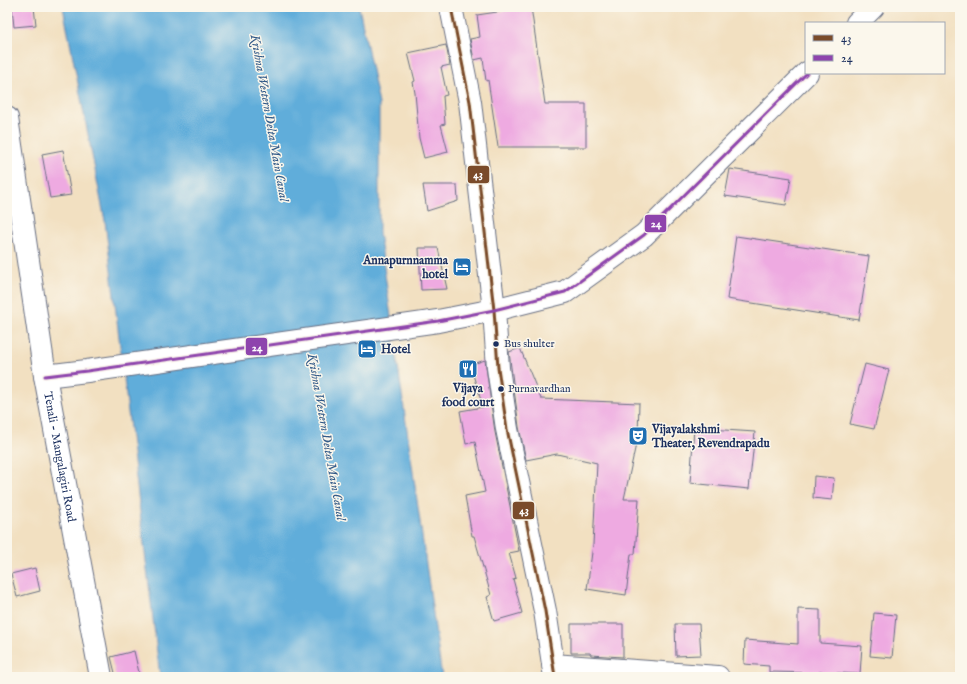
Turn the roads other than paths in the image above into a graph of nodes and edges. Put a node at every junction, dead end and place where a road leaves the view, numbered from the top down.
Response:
1 (451, 7) edge
2 (873, 7) edge
3 (858, 22) edge
4 (807, 74) edge
5 (7, 118) edge
6 (494, 310) junction
7 (45, 376) junction
8 (554, 671) edge
9 (101, 677) edge
10 (718, 677) edge

1 - 6 main road
2 - 3 main road
4 - 6 main road
5 - 7 main road, Tenali - Mangalagiri Road
6 - 7 main road
6 - 8 main road
7 - 9 main road, Tenali - Mangalagiri Road
8 - 10 main road

